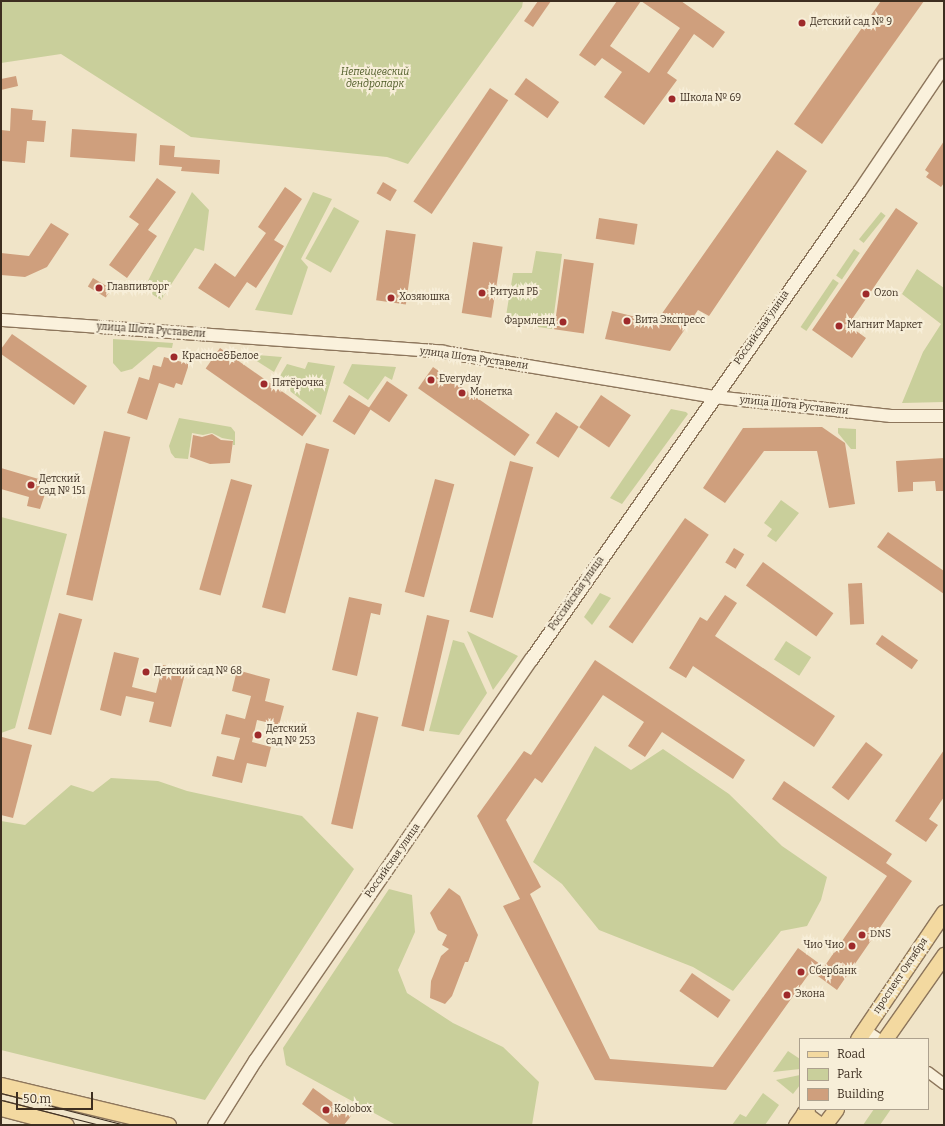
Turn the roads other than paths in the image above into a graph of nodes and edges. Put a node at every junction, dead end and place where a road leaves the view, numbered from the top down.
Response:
1 (944, 65) edge
2 (1, 320) edge
3 (714, 397) junction
4 (944, 416) edge
5 (944, 912) edge
6 (921, 946) junction
7 (942, 957) edge
8 (861, 1034) edge
9 (875, 1038) edge
10 (886, 1038) edge
11 (929, 1073) edge
12 (944, 1084) edge
13 (1, 1085) edge
14 (1, 1108) edge
15 (835, 1110) edge
16 (803, 1116) edge
17 (66, 1125) edge
18 (168, 1125) edge
19 (214, 1125) edge
20 (820, 1125) edge
21 (824, 1125) edge

1 - 3 main road, Российская улица
2 - 3 street, улица Шота Руставели
3 - 4 street, улица Шота Руставели
3 - 19 main road, Российская улица
5 - 6 main road, проспект Октября
6 - 7 main road
6 - 8 main road, проспект Октября
7 - 10 main road
8 - 9 street
11 - 12 street
13 - 18 main road
14 - 17 main road
15 - 21 main road
16 - 20 main road

